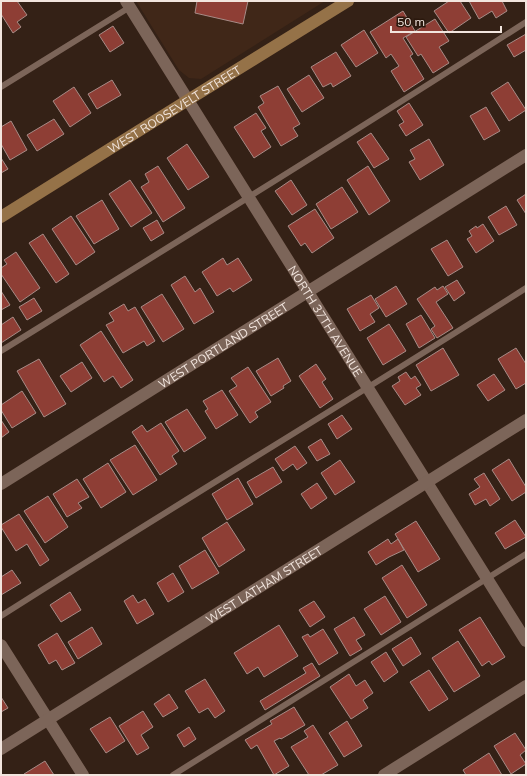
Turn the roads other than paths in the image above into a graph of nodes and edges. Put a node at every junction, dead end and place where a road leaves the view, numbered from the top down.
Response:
1 (348, 1) edge
2 (128, 4) edge
3 (526, 22) edge
4 (1, 87) edge
5 (188, 100) junction
6 (526, 155) edge
7 (248, 197) junction
8 (1, 217) edge
9 (526, 288) edge
10 (308, 292) junction
11 (1, 351) edge
12 (368, 388) junction
13 (526, 420) edge
14 (427, 483) junction
15 (1, 484) edge
16 (526, 554) edge
17 (487, 578) junction
18 (1, 616) edge
19 (526, 641) edge
20 (1, 645) edge
21 (526, 686) edge
22 (49, 719) junction
23 (1, 749) edge
24 (83, 775) edge
25 (173, 775) edge
26 (384, 775) edge

1 - 5 street, WEST ROOSEVELT STREET
2 - 4 lane
2 - 5 street, NORTH 37TH AVENUE
3 - 7 lane
5 - 7 street, NORTH 37TH AVENUE
5 - 8 street, WEST ROOSEVELT STREET
6 - 10 street, WEST PORTLAND STREET
7 - 10 street, NORTH 37TH AVENUE
7 - 11 lane
9 - 12 lane
10 - 12 street, NORTH 37TH AVENUE
10 - 15 street, WEST PORTLAND STREET
12 - 14 street, NORTH 37TH AVENUE
12 - 18 lane
13 - 14 street, WEST LATHAM STREET
14 - 17 street, NORTH 37TH AVENUE
14 - 22 street, WEST LATHAM STREET
16 - 17 lane
17 - 19 street, NORTH 37TH AVENUE
17 - 25 lane
20 - 22 street
21 - 26 street
22 - 23 street, WEST LATHAM STREET
22 - 24 street

